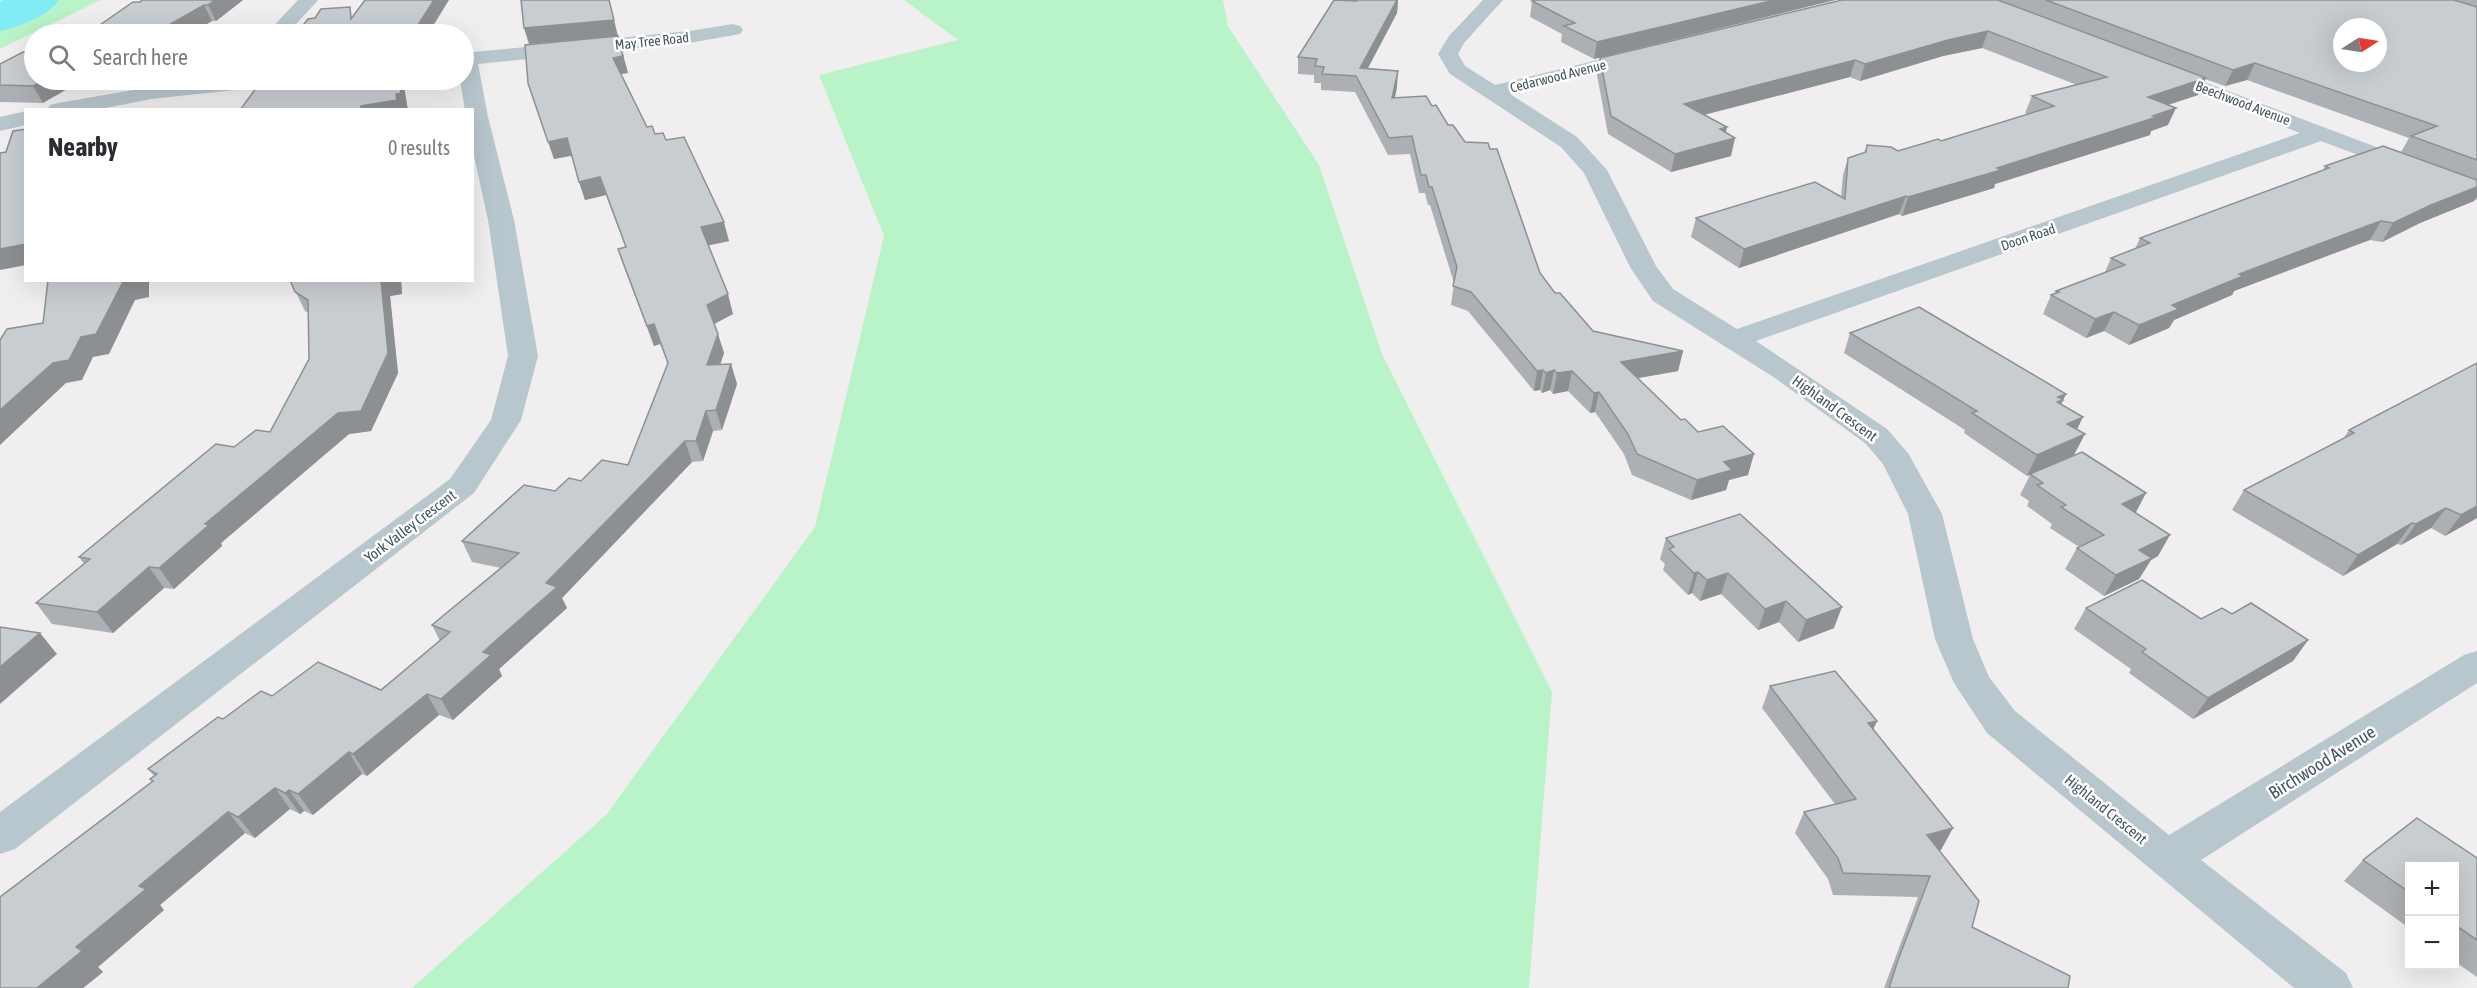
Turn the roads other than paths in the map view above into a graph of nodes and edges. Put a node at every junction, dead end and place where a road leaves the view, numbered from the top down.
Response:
1 (309, 0) edge
2 (1494, 0) edge
3 (286, 24) edge
4 (733, 30) dead end
5 (1659, 51) edge
6 (474, 58) edge
7 (2143, 64) edge
8 (173, 90) edge
9 (471, 90) edge
10 (1493, 92) junction
11 (69, 108) edge
12 (24, 118) edge
13 (0, 124) edge
14 (2322, 133) junction
15 (2477, 193) edge
16 (1733, 340) junction
17 (2477, 665) edge
18 (0, 836) edge
19 (2167, 859) junction
20 (2329, 988) edge

1 - 3 street
2 - 10 street, Highland Crescent
4 - 6 street, May Tree Road
5 - 10 street, Cedarwood Avenue
7 - 14 street, Beechwood Avenue
8 - 11 street
9 - 18 street, York Valley Crescent
10 - 16 street, Highland Crescent
12 - 13 street
14 - 15 street, Beechwood Avenue
14 - 16 street, Doon Road
16 - 19 street, Highland Crescent
17 - 19 street, Birchwood Avenue
19 - 20 street, Highland Crescent

